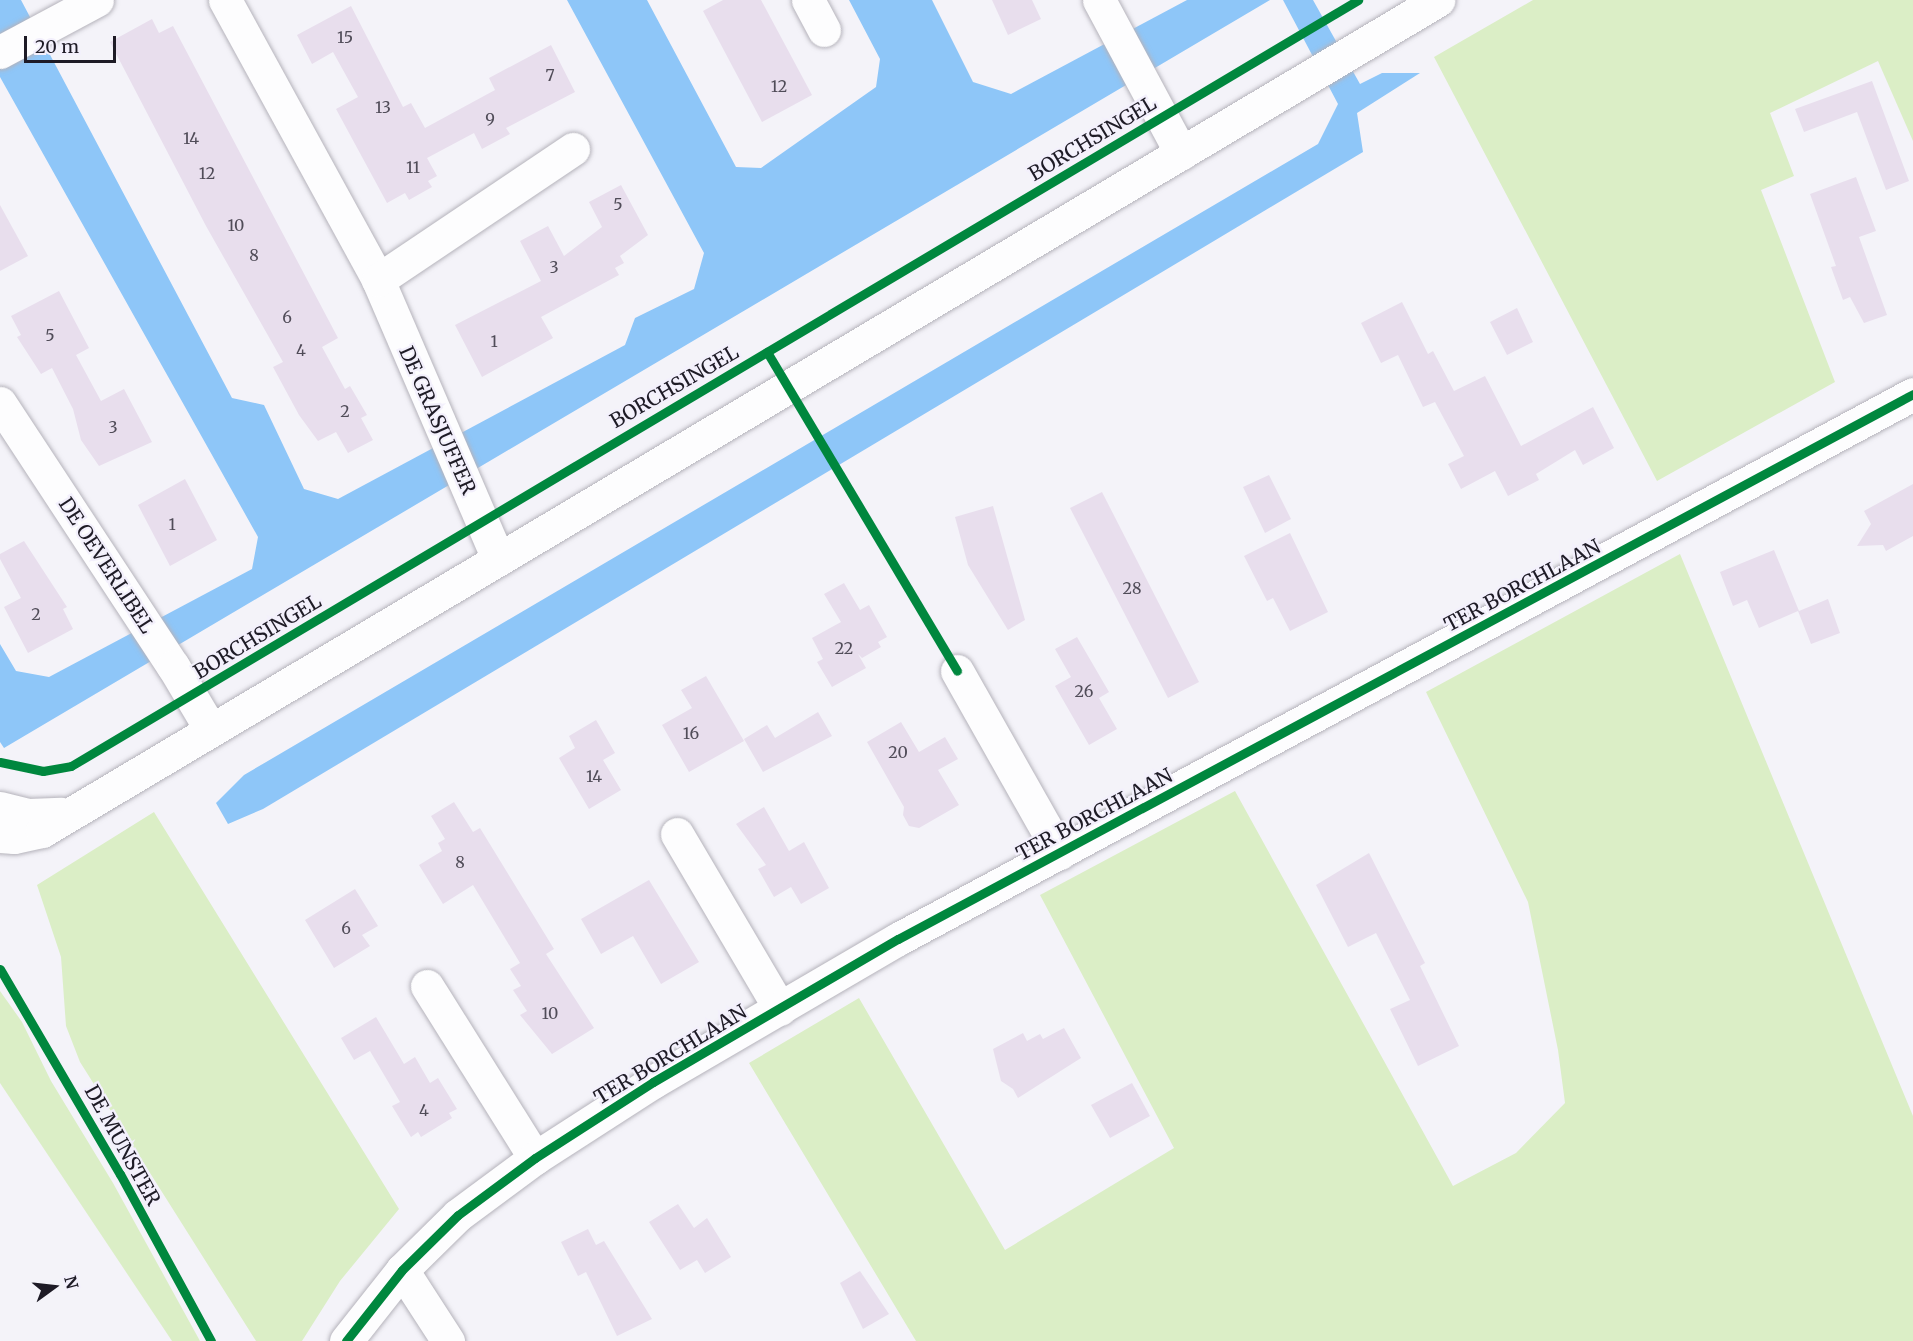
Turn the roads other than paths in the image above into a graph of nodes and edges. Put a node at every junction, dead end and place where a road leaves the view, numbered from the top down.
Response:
1 (97, 0) edge
2 (808, 0) edge
3 (1438, 0) edge
4 (239, 5) edge
5 (1105, 12) edge
6 (824, 30) dead end
7 (0, 52) edge
8 (573, 149) dead end
9 (1181, 153) junction
10 (378, 280) junction
11 (1913, 394) edge
12 (0, 403) edge
13 (498, 559) junction
14 (957, 671) dead end
15 (211, 730) junction
16 (0, 808) edge
17 (72, 813) junction
18 (677, 834) dead end
19 (0, 836) edge
20 (1060, 853) junction
21 (427, 987) dead end
22 (780, 1009) junction
23 (535, 1158) junction
24 (402, 1270) junction
25 (346, 1341) edge
26 (448, 1341) edge

1 - 7 street
2 - 6 street
3 - 9 street
4 - 10 street, DE GRASJUFFER
5 - 9 street
8 - 10 street
9 - 13 street
10 - 13 street, DE GRASJUFFER
11 - 20 street, TER BORCHLAAN
12 - 15 street, DE OEVERLIBEL
13 - 15 street
14 - 20 street, TER BORCHLAAN
15 - 17 street
16 - 17 street
17 - 19 street
18 - 22 street
20 - 22 street, TER BORCHLAAN
21 - 23 street
22 - 23 street, TER BORCHLAAN
23 - 24 street, TER BORCHLAAN
24 - 25 street, TER BORCHLAAN
24 - 26 street

